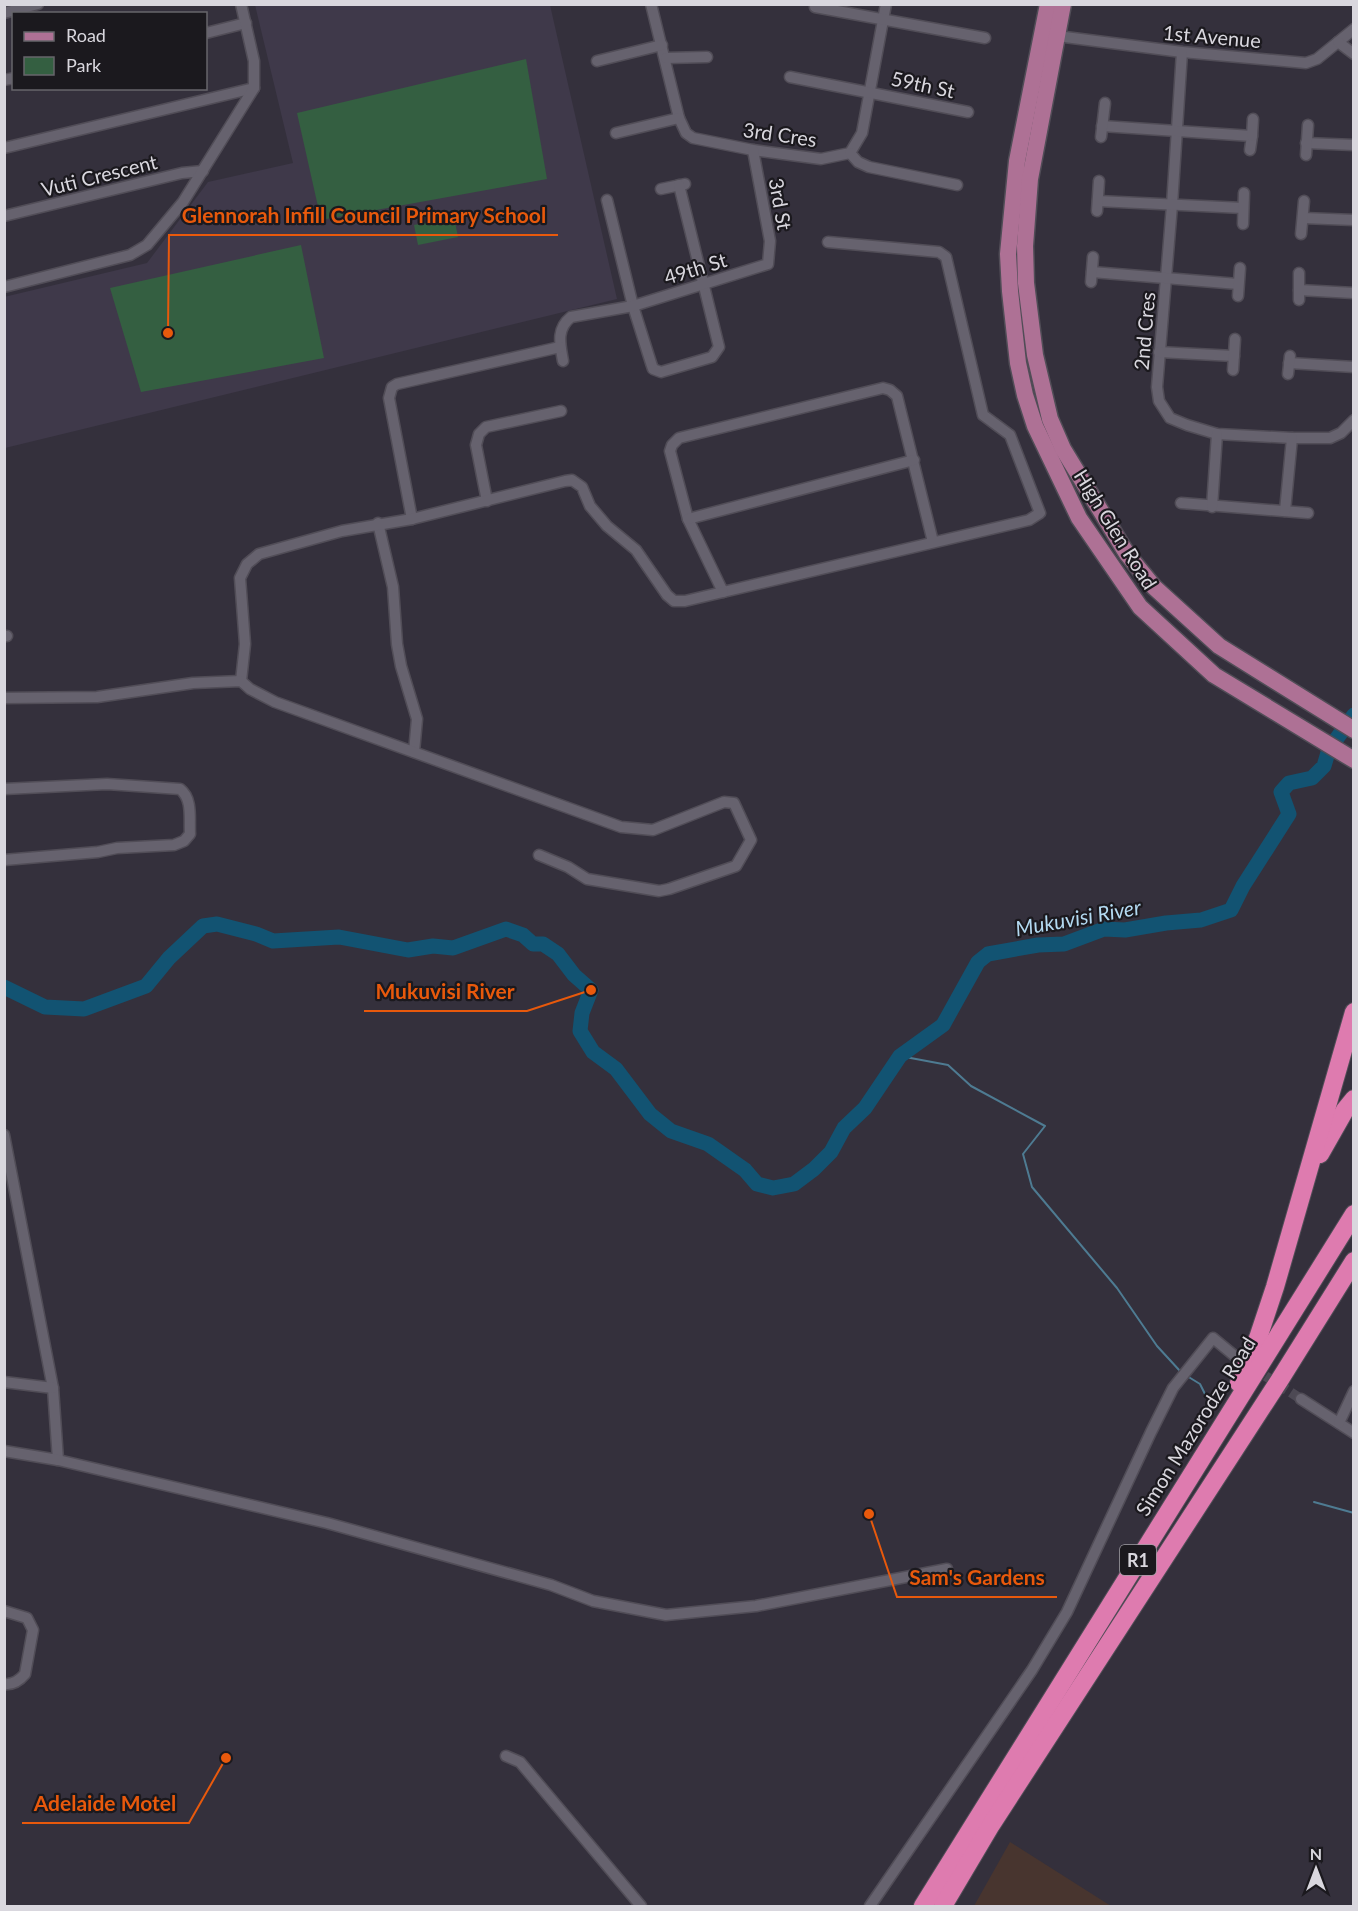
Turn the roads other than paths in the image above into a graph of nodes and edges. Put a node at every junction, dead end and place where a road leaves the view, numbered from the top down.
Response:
1 (39, 4) edge
2 (241, 4) edge
3 (651, 4) edge
4 (886, 4) edge
5 (1048, 4) edge
6 (1063, 4) edge
7 (815, 7) dead end
8 (4, 13) edge
9 (883, 19) junction
10 (246, 23) junction
11 (1353, 29) edge
12 (207, 33) edge
13 (1057, 36) junction
14 (985, 38) dead end
15 (1338, 42) junction
16 (662, 45) junction
17 (1182, 52) junction
18 (1353, 54) edge
19 (707, 57) dead end
20 (666, 58) junction
21 (597, 61) dead end
22 (790, 77) dead end
23 (254, 88) junction
24 (871, 91) junction
25 (1105, 103) dead end
26 (968, 111) dead end
27 (679, 118) junction
28 (1253, 118) dead end
29 (1308, 125) dead end
30 (1177, 131) junction
31 (616, 133) dead end
32 (1252, 136) junction
33 (1306, 143) junction
34 (1353, 145) edge
35 (4, 148) edge
36 (753, 150) junction
37 (1250, 150) dead end
38 (850, 153) junction
39 (1306, 155) dead end
40 (203, 171) junction
41 (1099, 181) dead end
42 (957, 185) dead end
43 (661, 189) dead end
44 (1244, 193) dead end
45 (607, 200) dead end
46 (1304, 201) dead end
47 (1172, 205) junction
48 (1243, 208) junction
49 (4, 216) edge
50 (1302, 218) junction
51 (1353, 220) edge
52 (1243, 224) dead end
53 (1301, 234) dead end
54 (828, 242) dead end
55 (1094, 257) dead end
56 (768, 264) joint
57 (1240, 268) dead end
58 (1299, 273) dead end
59 (1166, 279) junction
60 (704, 284) junction
61 (1238, 284) junction
62 (4, 287) edge
63 (1353, 293) edge
64 (1238, 296) dead end
65 (633, 306) junction
66 (1235, 339) dead end
67 (560, 347) junction
68 (1159, 352) junction
69 (1234, 356) junction
70 (563, 361) dead end
71 (1289, 364) dead end
72 (1353, 368) edge
73 (1233, 370) dead end
74 (561, 411) dead end
75 (1353, 420) edge
76 (1217, 434) junction
77 (1292, 438) junction
78 (914, 460) junction
79 (487, 501) junction
80 (1181, 503) dead end
81 (1212, 507) junction
82 (1285, 511) junction
83 (1308, 513) dead end
84 (412, 519) junction
85 (688, 519) junction
86 (378, 523) junction
87 (933, 542) junction
88 (723, 592) junction
89 (241, 681) junction
90 (4, 698) edge
91 (1353, 730) edge
92 (414, 752) junction
93 (1353, 760) edge
94 (4, 789) edge
95 (539, 855) dead end
96 (4, 860) edge
97 (1353, 1012) edge
98 (1353, 1099) edge
99 (4, 1135) edge
100 (1306, 1179) junction
101 (1353, 1214) edge
102 (1353, 1261) edge
103 (1236, 1357) dead end
104 (4, 1382) edge
105 (53, 1388) junction
106 (1353, 1391) edge
107 (1301, 1399) tunnel mouth
108 (1339, 1423) junction
109 (1219, 1431) junction
110 (1353, 1433) edge
111 (4, 1451) edge
112 (58, 1460) junction
113 (947, 1569) dead end
114 (4, 1611) edge
115 (4, 1684) edge
116 (506, 1756) dead end
117 (641, 1906) edge
118 (870, 1906) edge
119 (923, 1906) edge
120 (943, 1906) edge

1 - 8 street
2 - 10 street
3 - 16 street, 3rd Cres
4 - 9 street
5 - 93 main road, High Glen Road
6 - 13 main road, High Glen Road
7 - 9 street
9 - 14 street
9 - 24 street
10 - 12 street
10 - 23 street
11 - 15 street, 1st Avenue
13 - 17 street, 1st Avenue
13 - 91 main road, High Glen Road
15 - 17 street, 1st Avenue
15 - 18 street
16 - 20 street, 3rd Cres
16 - 21 street
17 - 30 street, 2nd Cres
19 - 20 street
20 - 27 street, 3rd Cres
22 - 24 street, 59th St
23 - 35 street
23 - 40 street
24 - 26 street, 59th St
24 - 38 street
25 - 30 street
27 - 31 street
27 - 36 street, 3rd Cres
28 - 32 street
29 - 33 street
30 - 32 street
30 - 47 street, 2nd Cres
32 - 37 street
33 - 34 street
33 - 39 street
36 - 38 street, 3rd Cres
36 - 56 street, 3rd St
38 - 42 street
40 - 49 street, Vuti Crescent
40 - 62 street
41 - 47 street
43 - 60 street
44 - 48 street
45 - 65 street
46 - 50 street
47 - 48 street
47 - 59 street, 2nd Cres
48 - 52 street
50 - 51 street
50 - 53 street
54 - 87 street
55 - 59 street
56 - 60 street, 49th St
57 - 61 street
58 - 63 street
59 - 61 street
59 - 68 street, 2nd Cres
60 - 65 street, 49th St
60 - 65 street
61 - 64 street
65 - 67 street, 49th St
66 - 69 street
67 - 70 street
67 - 84 street
68 - 69 street
68 - 76 street, 2nd Cres
69 - 73 street
71 - 72 street
74 - 79 street
75 - 77 street, 2nd Cres
76 - 77 street, 2nd Cres
76 - 81 street
77 - 82 street
78 - 85 street
78 - 85 street
78 - 87 street
79 - 84 street
79 - 88 street
80 - 81 street
81 - 82 street
82 - 83 street
84 - 86 street
85 - 88 street
86 - 89 street
86 - 92 street
87 - 88 street
89 - 90 street
89 - 92 street
92 - 95 street
94 - 96 street
97 - 100 highway
98 - 100 highway
99 - 105 street
100 - 109 highway
101 - 109 highway, Simon Mazorodze Road / R1
102 - 120 highway, R1
103 - 118 street
104 - 105 street
105 - 112 street
106 - 108 street
107 - 108 street
108 - 110 street
109 - 119 highway, Simon Mazorodze Road / R1
111 - 112 street
112 - 113 street
114 - 115 street
116 - 117 street

